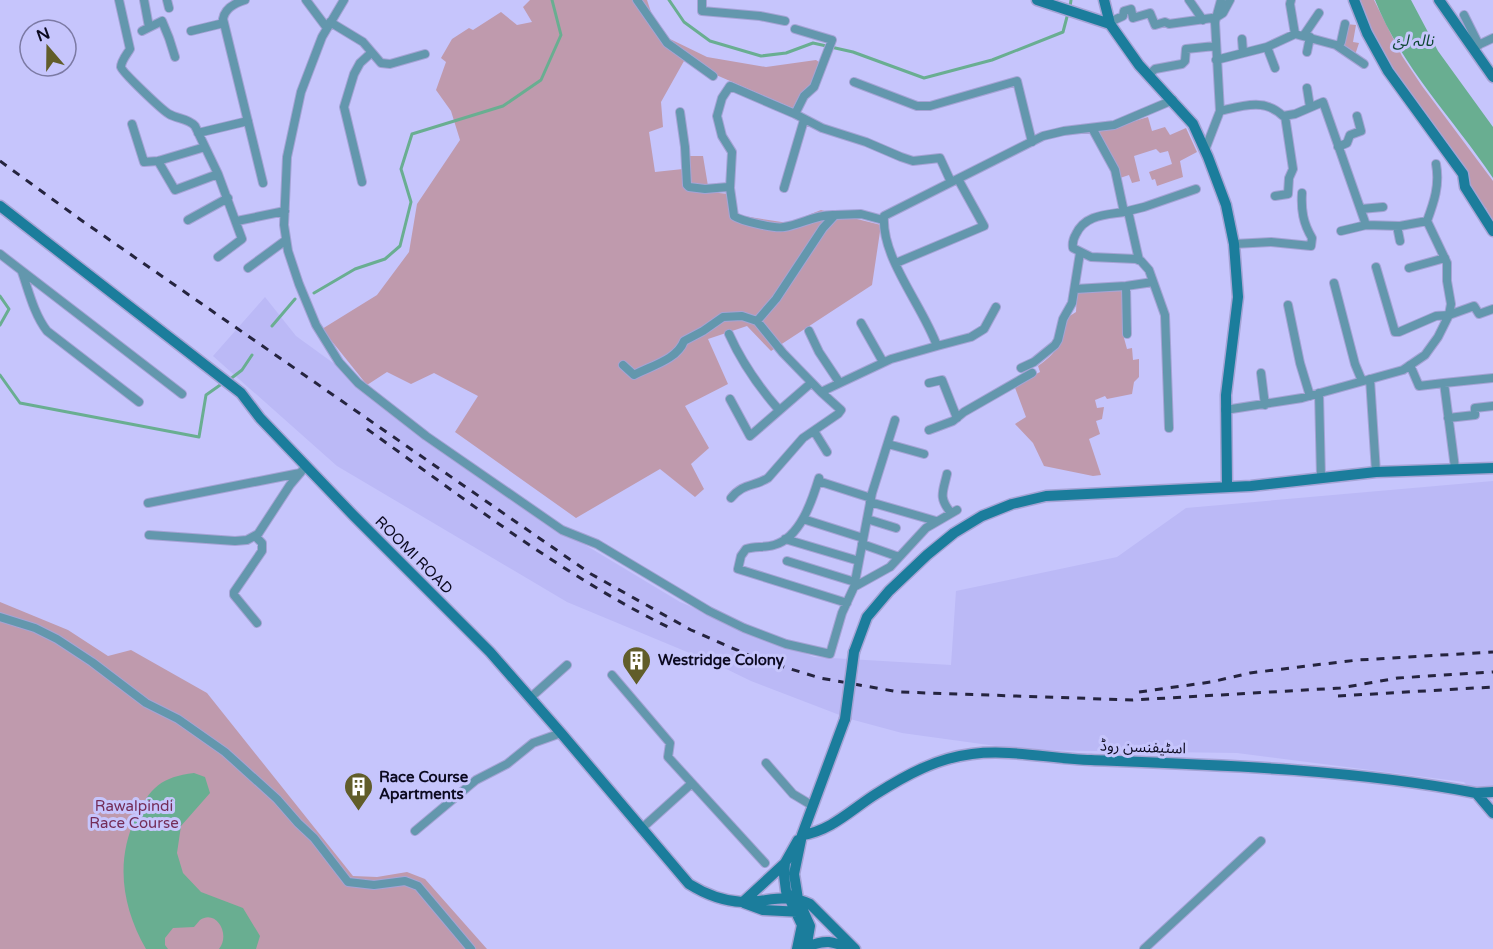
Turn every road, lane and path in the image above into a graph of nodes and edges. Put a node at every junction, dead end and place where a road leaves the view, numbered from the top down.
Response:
1 (119, 0) edge
2 (144, 0) edge
3 (245, 0) edge
4 (306, 0) edge
5 (344, 0) edge
6 (637, 0) edge
7 (702, 0) edge
8 (1104, 0) edge
9 (1189, 0) edge
10 (1221, 0) edge
11 (1230, 0) edge
12 (1291, 0) edge
13 (1354, 0) edge
14 (1439, 0) edge
15 (1042, 2) edge
16 (1319, 13) dead end
17 (1464, 15) dead end
18 (1203, 20) junction
19 (1215, 20) junction
20 (785, 21) dead end
21 (224, 23) junction
22 (1110, 23) junction
23 (1345, 24) dead end
24 (329, 25) junction
25 (795, 29) dead end
26 (191, 31) dead end
27 (1295, 34) junction
28 (1307, 36) junction
29 (1493, 38) edge
30 (1242, 39) dead end
31 (1215, 46) junction
32 (1476, 46) junction
33 (1267, 47) junction
34 (1340, 50) junction
35 (1243, 52) junction
36 (1307, 52) dead end
37 (371, 53) junction
38 (425, 54) dead end
39 (175, 57) dead end
40 (1216, 60) junction
41 (1364, 63) dead end
42 (1275, 68) dead end
43 (1149, 75) junction
44 (713, 76) dead end
45 (1493, 78) edge
46 (854, 82) dead end
47 (1306, 88) dead end
48 (1173, 100) junction
49 (1310, 107) junction
50 (1220, 111) junction
51 (680, 112) dead end
52 (795, 114) junction
53 (1285, 116) junction
54 (1357, 116) dead end
55 (804, 120) junction
56 (248, 121) junction
57 (132, 124) dead end
58 (1092, 128) junction
59 (198, 133) junction
60 (1032, 142) junction
61 (205, 147) junction
62 (1338, 147) junction
63 (1205, 150) junction
64 (158, 161) junction
65 (1436, 164) dead end
66 (218, 174) junction
67 (955, 181) junction
68 (262, 183) dead end
69 (362, 183) dead end
70 (730, 188) junction
71 (784, 188) dead end
72 (1196, 189) dead end
73 (1302, 193) dead end
74 (1275, 196) dead end
75 (228, 198) junction
76 (0, 206) edge
77 (1383, 207) dead end
78 (1361, 209) junction
79 (285, 211) junction
80 (1126, 211) junction
81 (835, 215) junction
82 (188, 220) dead end
83 (883, 220) junction
84 (237, 221) junction
85 (1427, 221) junction
86 (1366, 225) junction
87 (1397, 226) junction
88 (1341, 231) dead end
89 (1493, 231) edge
90 (286, 240) junction
91 (1400, 241) dead end
92 (1234, 244) junction
93 (1080, 253) junction
94 (0, 254) edge
95 (218, 257) dead end
96 (1445, 258) junction
97 (1139, 260) junction
98 (896, 263) junction
99 (1376, 267) dead end
100 (248, 268) dead end
101 (1409, 268) dead end
102 (22, 270) junction
103 (1153, 282) junction
104 (1334, 283) dead end
105 (1126, 286) junction
106 (1075, 289) junction
107 (1288, 305) dead end
108 (996, 307) dead end
109 (1493, 309) edge
110 (1449, 315) junction
111 (757, 321) junction
112 (861, 323) dead end
113 (809, 331) dead end
114 (729, 334) dead end
115 (1127, 334) dead end
116 (937, 346) junction
117 (884, 362) junction
118 (623, 365) dead end
119 (1410, 365) junction
120 (1021, 368) dead end
121 (1032, 374) dead end
122 (1261, 374) dead end
123 (1493, 378) edge
124 (1366, 380) junction
125 (839, 382) junction
126 (812, 383) junction
127 (929, 383) dead end
128 (1444, 383) junction
129 (821, 392) junction
130 (1319, 393) junction
131 (182, 394) dead end
132 (1310, 396) junction
133 (730, 399) dead end
134 (139, 402) dead end
135 (1265, 405) junction
136 (1493, 406) edge
137 (779, 410) junction
138 (1226, 411) junction
139 (957, 418) junction
140 (1448, 418) junction
141 (895, 420) dead end
142 (1169, 428) dead end
143 (814, 430) junction
144 (929, 430) dead end
145 (888, 444) junction
146 (827, 452) dead end
147 (924, 454) dead end
148 (1455, 468) junction
149 (1493, 468) edge
150 (303, 470) junction
151 (1376, 472) junction
152 (947, 474) dead end
153 (1321, 478) junction
154 (1227, 486) junction
155 (730, 498) dead end
156 (871, 500) junction
157 (148, 503) dead end
158 (803, 519) junction
159 (867, 519) junction
160 (936, 521) junction
161 (896, 528) dead end
162 (149, 534) dead end
163 (255, 536) junction
164 (785, 539) junction
165 (863, 541) junction
166 (899, 557) junction
167 (787, 561) dead end
168 (859, 561) junction
169 (854, 584) junction
170 (847, 603) junction
171 (0, 617) edge
172 (257, 623) dead end
173 (567, 665) dead end
174 (612, 675) dead end
175 (530, 698) junction
176 (561, 733) junction
177 (766, 763) dead end
178 (691, 784) junction
179 (1493, 792) edge
180 (1476, 793) junction
181 (813, 806) junction
182 (1493, 813) edge
183 (641, 829) junction
184 (416, 831) dead end
185 (802, 835) junction
186 (1261, 841) dead end
187 (765, 863) dead end
188 (785, 863) junction
189 (794, 899) junction
190 (743, 903) junction
191 (816, 910) junction
192 (800, 912) junction
193 (803, 948) edge
194 (471, 949) edge
195 (853, 949) edge
196 (1144, 949) edge

1 - 59 street
2 - 39 street
3 - 21 street
4 - 24 street
5 - 24 street
6 - 44 street
7 - 20 street
8 - 22 street
9 - 18 street
10 - 19 street
11 - 19 street
12 - 27 street
13 - 89 street
14 - 32 street
15 - 22 street
16 - 28 street
17 - 32 street
18 - 19 street
18 - 22 street
19 - 31 street
21 - 26 street
21 - 56 street
22 - 43 street
23 - 34 street
24 - 37 street
24 - 79 street
25 - 52 street
27 - 28 street
27 - 33 street
28 - 34 street
28 - 36 street
29 - 32 street
30 - 35 street
31 - 40 street
31 - 43 street
32 - 45 street
33 - 35 street
33 - 42 street
34 - 41 street
35 - 40 street
37 - 38 street
37 - 69 street
40 - 50 street
43 - 48 street
46 - 60 street
47 - 49 street
48 - 58 street
48 - 63 street
49 - 53 street
49 - 62 street
50 - 53 street
50 - 63 street
51 - 70 street
52 - 55 street
52 - 70 street
53 - 74 street
54 - 62 street
55 - 67 street
55 - 71 street
56 - 59 street
56 - 68 street
57 - 64 street
58 - 60 street
58 - 80 street
59 - 61 street
60 - 67 street
61 - 64 street
61 - 66 street
62 - 78 street
63 - 92 street
64 - 66 street
65 - 85 street
66 - 75 street
67 - 83 street
67 - 98 street
70 - 81 street
72 - 80 street
73 - 92 street
75 - 82 street
75 - 84 street
76 - 150 street, ROOMI ROAD
77 - 78 street
78 - 86 street
79 - 84 street
79 - 90 street
80 - 93 street
80 - 97 street
81 - 83 street
81 - 111 street
83 - 98 street
84 - 95 street
85 - 87 street
85 - 96 street
86 - 87 street
86 - 88 street
87 - 91 street
90 - 100 street
90 - 170 street
92 - 138 street
93 - 97 street
93 - 106 street
94 - 102 street
96 - 101 street
96 - 110 street
97 - 103 street
98 - 116 street
99 - 110 street
102 - 131 street
102 - 134 street
103 - 105 street
103 - 142 street
104 - 124 street
105 - 106 street
105 - 115 street
106 - 120 street
107 - 132 street
108 - 116 street
109 - 110 street
110 - 119 street
111 - 118 street
111 - 126 street
112 - 117 street
113 - 125 street
114 - 137 street
116 - 117 street
117 - 125 street
119 - 124 street
119 - 128 street
121 - 139 street
122 - 135 street
123 - 128 street
124 - 130 street
124 - 151 street
125 - 129 street
126 - 129 street
126 - 137 street
127 - 139 street
128 - 140 street
129 - 143 street
130 - 132 street
130 - 153 street
132 - 135 street
133 - 137 street
135 - 138 street
136 - 140 street
138 - 154 street
139 - 144 street
140 - 148 street
141 - 145 street
143 - 146 street
143 - 155 street
145 - 147 street
145 - 156 street
148 - 149 street
148 - 151 street
150 - 157 street
150 - 163 street
150 - 175 street, ROOMI ROAD
151 - 153 street
152 - 160 street
153 - 154 street
154 - 181 street, bridge
156 - 158 street
156 - 159 street
156 - 160 street
158 - 164 street
158 - 165 street
159 - 161 street
159 - 165 street
160 - 166 street
162 - 163 street
163 - 172 street
164 - 168 street
164 - 170 street
165 - 166 street
165 - 168 street
166 - 169 street
167 - 169 street
168 - 169 street
169 - 170 street
171 - 194 street
173 - 175 street
174 - 178 street
175 - 176 street, ROOMI ROAD
176 - 183 street, ROOMI ROAD
176 - 184 street
177 - 181 street
178 - 183 street
178 - 187 street
179 - 180 street, اسٹیفنسن روڈ
180 - 182 street
180 - 185 street, اسٹیفنسن روڈ
181 - 185 street
183 - 190 street, ROOMI ROAD
185 - 188 street
185 - 189 street
186 - 196 street
188 - 189 street
188 - 190 street
189 - 190 street, ROOMI ROAD
189 - 191 street
189 - 192 street
190 - 192 street
191 - 192 street
191 - 195 street
192 - 193 street
193 - 195 street

